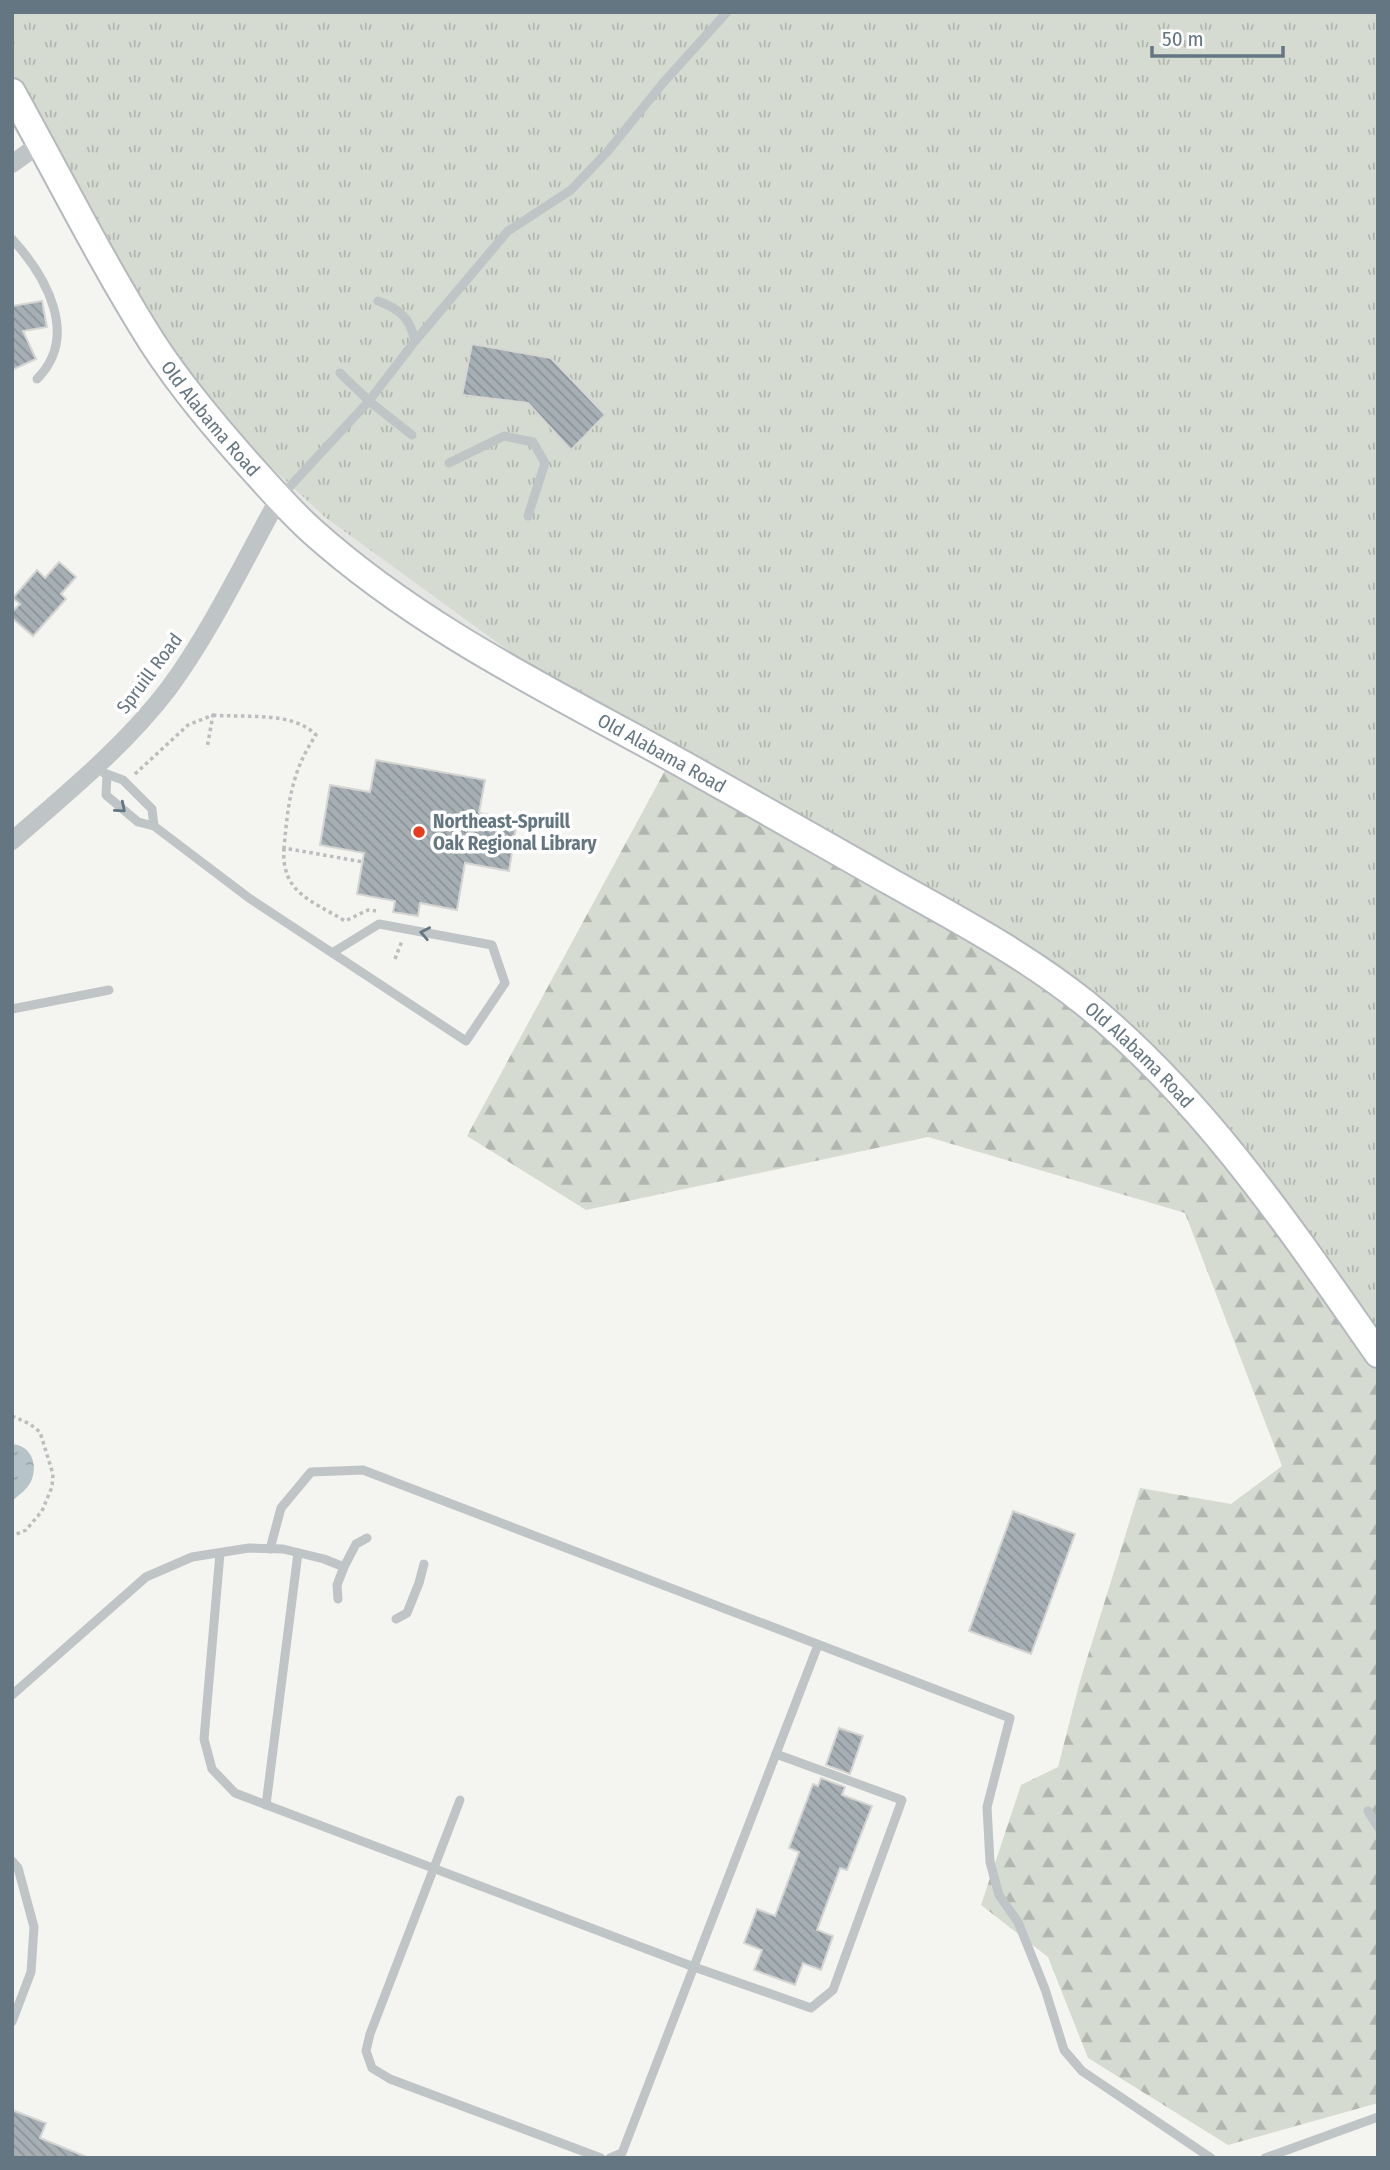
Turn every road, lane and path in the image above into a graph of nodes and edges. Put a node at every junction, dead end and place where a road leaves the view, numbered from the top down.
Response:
1 (727, 12) edge
2 (12, 92) edge
3 (41, 144) junction
4 (12, 164) edge
5 (12, 239) edge
6 (378, 301) dead end
7 (415, 341) junction
8 (340, 373) dead end
9 (37, 379) dead end
10 (369, 401) junction
11 (412, 435) dead end
12 (449, 463) dead end
13 (279, 498) junction
14 (528, 516) dead end
15 (213, 715) junction
16 (207, 748) dead end
17 (102, 770) junction
18 (126, 782) junction
19 (155, 826) junction
20 (12, 841) edge
21 (284, 848) junction
22 (363, 862) dead end
23 (385, 912) dead end
24 (332, 953) junction
25 (109, 990) dead end
26 (12, 1009) edge
27 (1378, 1354) edge
28 (12, 1416) edge
29 (12, 1536) edge
30 (367, 1538) dead end
31 (270, 1549) junction
32 (220, 1553) junction
33 (298, 1553) junction
34 (424, 1564) dead end
35 (344, 1567) junction
36 (338, 1599) dead end
37 (396, 1619) dead end
38 (818, 1645) junction
39 (12, 1695) edge
40 (776, 1754) junction
41 (460, 1800) dead end
42 (267, 1805) junction
43 (1368, 1811) dead end
44 (1378, 1827) edge
45 (12, 1861) edge
46 (435, 1868) junction
47 (694, 1967) junction
48 (12, 2022) edge
49 (1378, 2116) edge
50 (601, 2158) edge
51 (610, 2158) edge
52 (1211, 2158) edge
53 (1265, 2158) edge

1 - 7 lane
2 - 3 main road, Old Alabama Road
3 - 4 street
3 - 13 main road, Old Alabama Road
5 - 9 lane
6 - 7 lane
7 - 10 lane
8 - 10 lane
10 - 11 lane
10 - 13 lane
12 - 14 lane
13 - 17 street, Spruill Road
13 - 27 main road, Old Alabama Road
15 - 16 path
15 - 18 path
15 - 21 path
17 - 18 lane
17 -> 19 lane
17 - 20 street, Spruill Road
18 - 19 lane
19 - 24 lane
21 - 22 path
21 - 23 path
24 -> 24 lane
25 - 26 lane
28 - 29 path
30 - 35 lane
31 - 32 lane
31 - 33 lane
31 - 38 lane
32 - 39 lane
32 - 42 lane
33 - 35 lane
33 - 42 lane
34 - 37 lane
35 - 36 lane
38 - 40 lane
38 - 52 lane
40 - 47 lane
40 - 47 lane
41 - 46 lane
42 - 46 lane
43 - 44 lane
45 - 48 lane
46 - 47 lane
46 - 50 lane
47 - 51 lane
49 - 53 lane

